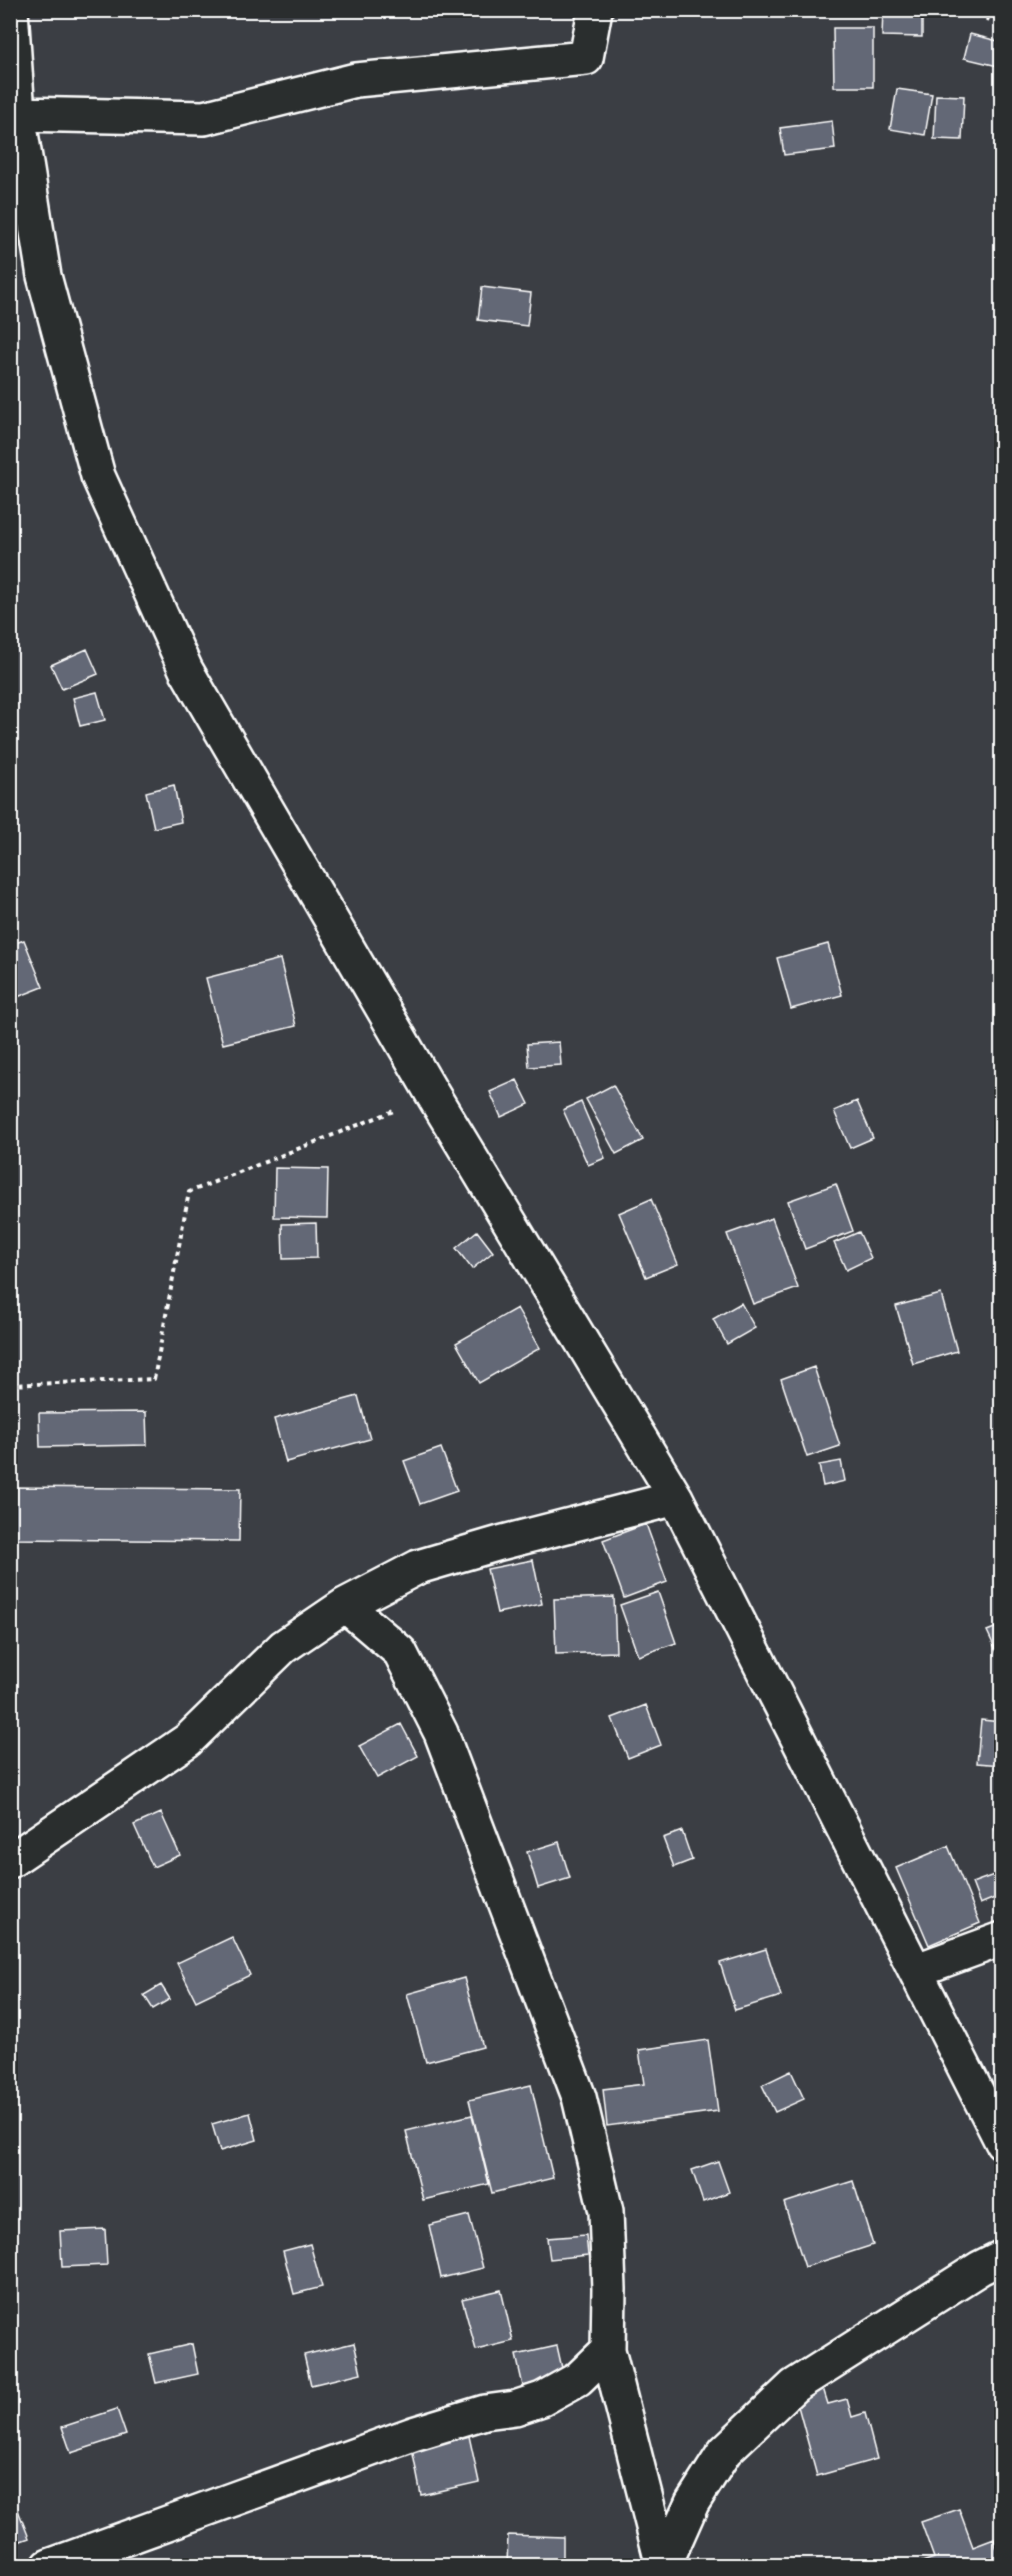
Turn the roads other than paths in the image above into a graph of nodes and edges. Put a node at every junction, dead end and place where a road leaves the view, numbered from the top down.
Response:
1 (11, 10) edge
2 (595, 10) edge
3 (18, 114) junction
4 (676, 1498) junction
5 (345, 1605) junction
6 (10, 1861) edge
7 (1002, 1939) edge
8 (917, 1970) junction
9 (1002, 2142) edge
10 (1002, 2257) edge
11 (608, 2349) junction
12 (49, 2565) edge
13 (663, 2565) edge

1 - 3 street
2 - 3 street
3 - 4 street
4 - 5 street
4 - 8 street
5 - 6 street
5 - 11 street
7 - 8 street
8 - 9 street
10 - 13 street
11 - 12 street
11 - 13 street

